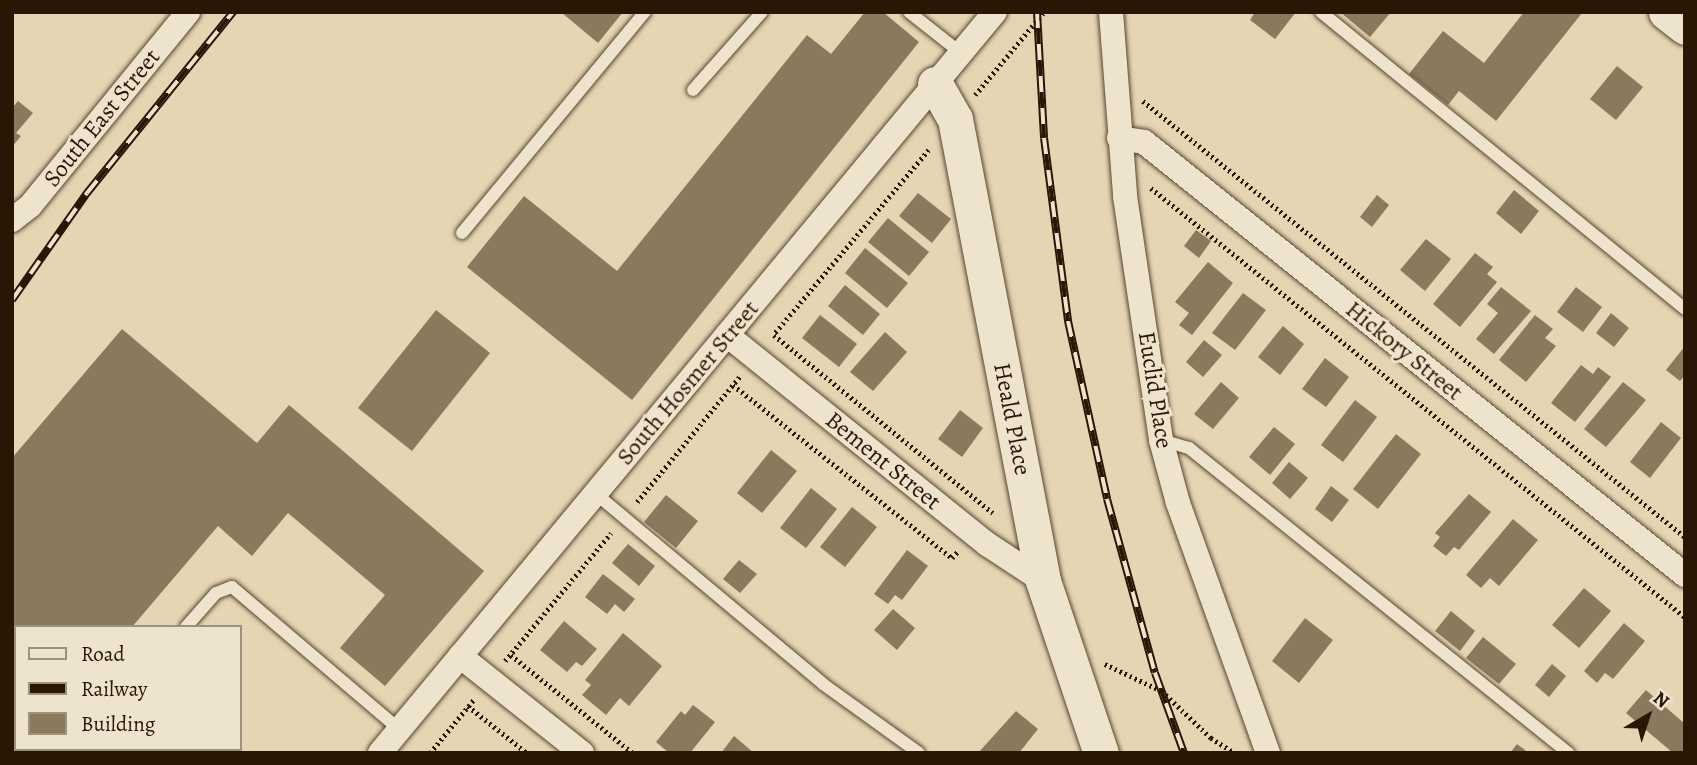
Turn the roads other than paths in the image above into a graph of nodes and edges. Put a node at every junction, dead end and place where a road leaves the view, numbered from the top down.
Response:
1 (188, 12) edge
2 (645, 12) edge
3 (762, 12) edge
4 (909, 12) edge
5 (995, 12) edge
6 (1111, 12) edge
7 (1321, 12) edge
8 (961, 52) junction
9 (934, 84) junction
10 (693, 90) dead end
11 (1119, 138) junction
12 (12, 220) edge
13 (462, 233) dead end
14 (1685, 309) edge
15 (727, 335) junction
16 (1161, 440) junction
17 (596, 494) junction
18 (1685, 575) edge
19 (1043, 581) junction
20 (188, 625) edge
21 (460, 656) junction
22 (400, 729) junction
23 (380, 753) edge
24 (582, 753) edge
25 (919, 753) edge
26 (1101, 753) edge
27 (1268, 753) edge
28 (1569, 753) edge

1 - 12 street, South East Street
2 - 13 lane
3 - 10 lane
4 - 8 lane
5 - 8 street, South Hosmer Street
6 - 11 street, Euclid Place
7 - 14 lane
8 - 9 street, South Hosmer Street
9 - 15 street, South Hosmer Street
9 - 19 street, Heald Place
11 - 16 street, Euclid Place
11 - 18 street, Hickory Street
15 - 17 street, South Hosmer Street
15 - 19 street, Bement Street
16 - 27 street, Euclid Place
16 - 28 lane
17 - 21 street, South Hosmer Street
17 - 25 lane
19 - 26 street, Heald Place
20 - 22 lane
21 - 22 street, South Hosmer Street
21 - 24 street
22 - 23 street, South Hosmer Street

